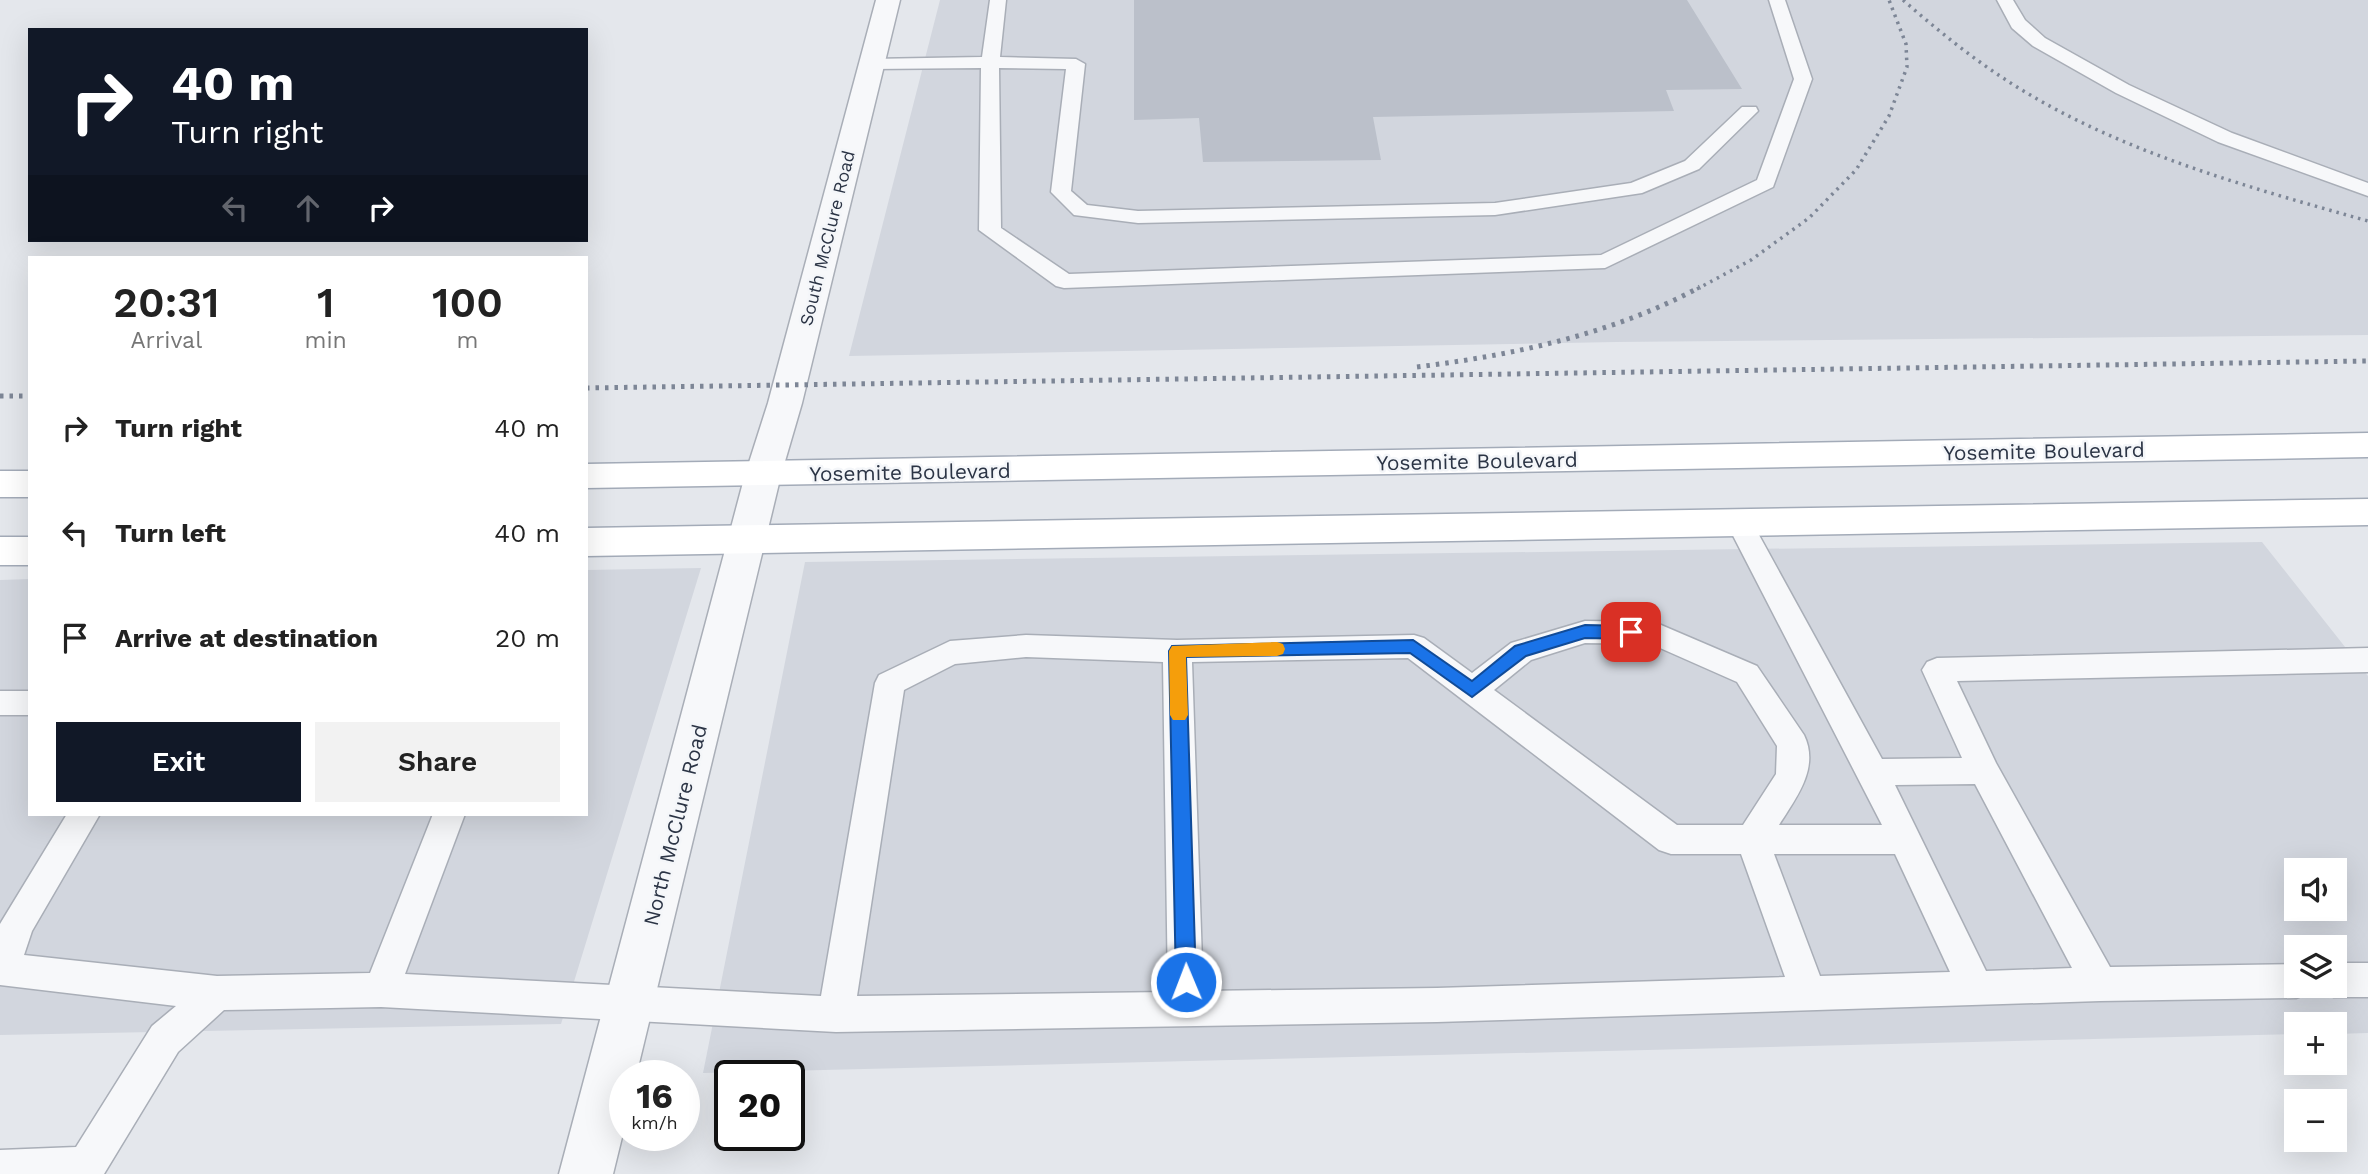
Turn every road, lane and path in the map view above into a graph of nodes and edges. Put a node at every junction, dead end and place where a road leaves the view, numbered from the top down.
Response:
1 (888, 0) edge
2 (998, 0) edge
3 (1777, 0) edge
4 (2005, 0) edge
5 (990, 62) junction
6 (871, 64) junction
7 (1749, 111) dead end
8 (2368, 190) edge
9 (2368, 445) edge
10 (764, 475) junction
11 (588, 476) edge
12 (0, 484) edge
13 (28, 484) edge
14 (2368, 512) edge
15 (1739, 522) junction
16 (747, 540) junction
17 (588, 542) edge
18 (0, 551) edge
19 (28, 551) edge
20 (1177, 651) junction
21 (2368, 660) edge
22 (1472, 690) junction
23 (28, 703) edge
24 (0, 704) edge
25 (1984, 771) junction
26 (1873, 772) junction
27 (84, 816) edge
28 (448, 816) edge
29 (1905, 839) junction
30 (1752, 840) junction
31 (2368, 979) edge
32 (2347, 980) edge
33 (2284, 981) edge
34 (2100, 984) junction
35 (1976, 988) junction
36 (381, 990) junction
37 (217, 993) junction
38 (1809, 993) junction
39 (631, 1002) junction
40 (1186, 1009) junction
41 (836, 1014) junction
42 (0, 1170) edge
43 (586, 1174) edge

1 - 6 street, South McClure Road
2 - 5 lane
3 - 5 lane
4 - 8 lane
5 - 6 lane
5 - 7 lane
6 - 10 street, South McClure Road
9 - 10 main road, Yosemite Boulevard
10 - 11 main road, Yosemite Boulevard
10 - 16 street, North McClure Road
12 - 13 main road
14 - 15 main road
15 - 16 main road
15 - 26 lane
16 - 17 main road
16 - 39 street, North McClure Road
18 - 19 main road
20 - 22 lane
20 - 40 lane
20 - 41 lane
21 - 25 lane
22 - 30 lane
22 - 30 lane
23 - 24 lane
25 - 26 lane
25 - 34 lane
26 - 29 lane
27 - 37 lane
28 - 36 lane
29 - 30 lane
29 - 35 lane
30 - 38 lane
31 - 32 lane
33 - 34 lane
34 - 35 lane
35 - 38 lane
36 - 37 lane
36 - 39 lane
37 - 42 lane
38 - 40 lane
39 - 41 lane
39 - 43 street, North McClure Road
40 - 41 lane

